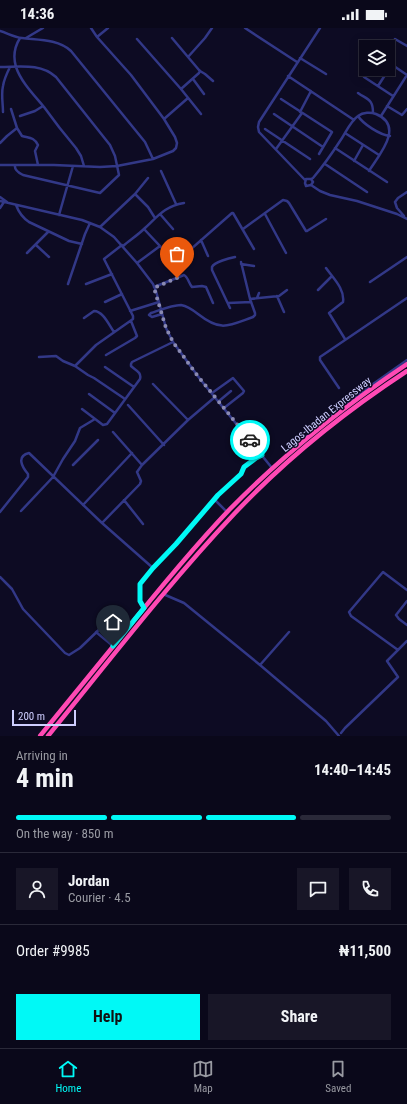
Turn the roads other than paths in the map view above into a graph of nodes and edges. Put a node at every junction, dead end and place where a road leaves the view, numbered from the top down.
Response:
1 (43, 28) edge
2 (91, 28) edge
3 (108, 28) edge
4 (212, 28) edge
5 (245, 28) edge
6 (320, 28) edge
7 (0, 31) edge
8 (97, 37) junction
9 (20, 38) junction
10 (26, 38) junction
11 (172, 38) dead end
12 (137, 39) dead end
13 (396, 39) dead end
14 (407, 46) edge
15 (188, 57) junction
16 (300, 58) junction
17 (297, 62) junction
18 (0, 66) edge
19 (16, 66) junction
20 (10, 67) junction
21 (395, 67) edge
22 (200, 71) junction
23 (326, 74) dead end
24 (288, 76) junction
25 (364, 76) dead end
26 (384, 76) edge
27 (193, 79) junction
28 (213, 81) dead end
29 (403, 81) junction
30 (407, 83) edge
31 (378, 86) junction
32 (181, 89) junction
33 (311, 91) junction
34 (358, 93) dead end
35 (204, 94) dead end
36 (1, 95) edge
37 (393, 96) junction
38 (188, 98) junction
39 (281, 99) dead end
40 (43, 106) junction
41 (387, 106) junction
42 (11, 109) dead end
43 (407, 109) edge
44 (4, 112) dead end
45 (301, 113) junction
46 (373, 113) junction
47 (201, 114) dead end
48 (274, 114) dead end
49 (20, 116) dead end
50 (358, 116) junction
51 (380, 116) junction
52 (164, 119) junction
53 (354, 120) junction
54 (292, 126) junction
55 (17, 128) junction
56 (265, 129) dead end
57 (345, 133) junction
58 (390, 136) junction
59 (282, 140) junction
60 (0, 143) edge
61 (364, 145) junction
62 (323, 147) junction
63 (335, 148) junction
64 (276, 149) junction
65 (319, 154) dead end
66 (379, 155) junction
67 (153, 159) junction
68 (310, 159) dead end
69 (354, 160) junction
70 (325, 164) junction
71 (0, 165) edge
72 (15, 165) junction
73 (38, 165) junction
74 (73, 166) junction
75 (84, 166) junction
76 (117, 166) junction
77 (161, 171) dead end
78 (369, 171) junction
79 (148, 178) dead end
80 (311, 179) junction
81 (305, 180) junction
82 (386, 182) dead end
83 (68, 185) junction
84 (311, 185) junction
85 (368, 192) dead end
86 (407, 192) edge
87 (135, 194) junction
88 (0, 196) edge
89 (0, 201) edge
90 (4, 202) junction
91 (9, 203) junction
92 (184, 203) dead end
93 (176, 204) junction
94 (16, 205) junction
95 (0, 208) edge
96 (159, 214) junction
97 (265, 214) junction
98 (59, 215) junction
99 (155, 218) junction
100 (326, 219) dead end
101 (406, 219) edge
102 (90, 223) junction
103 (100, 227) junction
104 (144, 229) junction
105 (173, 229) dead end
106 (244, 229) junction
107 (48, 232) junction
108 (201, 240) junction
109 (82, 244) junction
110 (36, 245) junction
111 (122, 246) junction
112 (160, 246) junction
113 (254, 249) dead end
114 (27, 253) dead end
115 (286, 253) dead end
116 (208, 256) dead end
117 (49, 257) dead end
118 (235, 257) dead end
119 (407, 257) edge
120 (174, 261) junction
121 (137, 263) junction
122 (254, 266) dead end
123 (326, 268) dead end
124 (182, 271) dead end
125 (112, 274) junction
126 (332, 276) junction
127 (370, 282) dead end
128 (68, 284) dead end
129 (86, 284) dead end
130 (154, 288) junction
131 (287, 290) dead end
132 (318, 290) dead end
133 (260, 293) dead end
134 (122, 294) junction
135 (277, 296) junction
136 (257, 298) junction
137 (407, 298) edge
138 (250, 301) junction
139 (105, 302) dead end
140 (159, 302) junction
141 (213, 303) dead end
142 (228, 303) junction
143 (230, 308) dead end
144 (161, 310) junction
145 (130, 311) junction
146 (284, 312) dead end
147 (162, 314) junction
148 (84, 318) dead end
149 (131, 321) junction
150 (114, 332) junction
151 (345, 339) junction
152 (173, 342) junction
153 (106, 355) dead end
154 (39, 357) dead end
155 (407, 360) edge
156 (407, 364) edge
157 (75, 366) junction
158 (105, 367) dead end
159 (407, 371) edge
160 (153, 384) dead end
161 (134, 387) junction
162 (339, 388) dead end
163 (231, 391) dead end
164 (212, 393) junction
165 (90, 394) dead end
166 (215, 397) junction
167 (125, 399) junction
168 (219, 401) junction
169 (128, 405) dead end
170 (224, 408) junction
171 (82, 409) dead end
172 (115, 413) junction
173 (95, 419) junction
174 (188, 420) junction
175 (113, 432) dead end
176 (98, 440) dead end
177 (164, 445) junction
178 (132, 453) junction
179 (262, 455) junction
180 (73, 465) dead end
181 (142, 465) junction
182 (273, 469) junction
183 (53, 476) junction
184 (214, 499) junction
185 (124, 500) junction
186 (83, 505) junction
187 (21, 511) dead end
188 (0, 512) edge
189 (227, 512) junction
190 (102, 523) junction
191 (143, 524) dead end
192 (153, 568) junction
193 (0, 577) edge
194 (407, 590) edge
195 (162, 594) junction
196 (407, 601) edge
197 (144, 608) junction
198 (407, 625) edge
199 (96, 632) junction
200 (289, 632) dead end
201 (124, 633) junction
202 (407, 641) edge
203 (113, 646) junction
204 (398, 650) junction
205 (260, 665) junction
206 (340, 734) edge
207 (40, 736) edge
208 (48, 736) edge

1 - 10 street
2 - 8 street
3 - 8 street
4 - 15 street
5 - 17 street
6 - 16 street
7 - 9 street
8 - 52 street
9 - 10 street
9 - 19 street
10 - 67 street
11 - 15 street
12 - 32 street
13 - 14 street
15 - 22 street
16 - 17 street
16 - 23 street
17 - 24 street
18 - 20 street
19 - 20 street
19 - 40 street
19 - 76 street
20 - 36 street
21 - 29 street
22 - 27 street
22 - 28 street
24 - 33 street
24 - 64 street
25 - 31 street
26 - 31 street
27 - 32 street
27 - 35 street
29 - 30 street
29 - 37 street
31 - 37 street
32 - 38 street
33 - 45 street
33 - 53 street
34 - 46 street
36 - 44 street
37 - 41 street
38 - 47 street
38 - 52 street
39 - 45 street
40 - 49 street
40 - 75 street
41 - 43 street
41 - 51 street
42 - 55 street
45 - 54 street
45 - 62 street
46 - 50 street
46 - 51 street
48 - 54 street
50 - 53 street
50 - 58 street
51 - 58 street
52 - 67 street
53 - 57 street
54 - 59 street
54 - 62 street
55 - 60 street
55 - 73 street
56 - 59 street
57 - 61 street
57 - 63 street
58 - 66 street
59 - 64 street
59 - 68 street
61 - 66 street
61 - 69 street
62 - 65 street
63 - 69 street
63 - 70 street
64 - 81 street
66 - 78 street
67 - 76 street
69 - 78 street
70 - 80 street
70 - 85 street
71 - 72 street
72 - 73 street
72 - 83 street
73 - 74 street
74 - 75 street
74 - 83 street
75 - 76 street
76 - 83 street
77 - 93 street
78 - 82 street
79 - 87 street
80 - 81 street
80 - 84 street
81 - 84 street
83 - 98 street
84 - 101 street
86 - 101 street
87 - 99 street
87 - 103 street
88 - 91 street
89 - 90 street
90 - 91 street
90 - 95 street
91 - 94 street
92 - 93 street
93 - 96 street
94 - 98 street
94 - 107 street
96 - 99 street
96 - 105 street
97 - 100 street
97 - 106 street
97 - 115 street
98 - 102 street
99 - 104 street
102 - 103 street
102 - 109 street
103 - 111 street
104 - 111 street
104 - 112 street
106 - 108 street
106 - 113 street
107 - 109 street
107 - 110 street
108 - 116 street
108 - 120 street
109 - 128 street
110 - 114 street
110 - 117 street
111 - 121 street
111 - 125 street
112 - 120 street
112 - 121 street
118 - 142 street
119 - 127 street
120 - 124 street
121 - 130 street
122 - 138 street
123 - 126 street
125 - 129 street
125 - 134 street
126 - 132 street
126 - 151 street
130 - 140 street
130 - 141 street
131 - 135 street
133 - 136 street
134 - 139 street
134 - 145 street
135 - 136 street
135 - 146 street
136 - 138 street
137 - 151 street
138 - 142 street
138 - 144 street
140 - 144 street
140 - 145 street
142 - 143 street
144 - 147 street
144 - 147 street
145 - 149 street
147 - 152 street
148 - 150 street
149 - 150 street
149 - 153 street
150 - 157 street
151 - 162 street
152 - 161 street
152 - 164 street
154 - 157 street
155 - 182 street
156 - 182 highway, Lagos-Ibadan Expressway
157 - 167 street
158 - 161 street
159 - 195 highway, Lagos-Ibadan Expressway
160 - 174 street
161 - 167 street
163 - 168 street
164 - 166 street
164 - 170 street
165 - 172 street
166 - 168 street
166 - 174 street
167 - 172 street
168 - 170 street
169 - 177 street
170 - 179 street
171 - 173 street
172 - 173 street
173 - 183 street
174 - 177 street
175 - 178 street
176 - 180 street
177 - 181 street
178 - 181 street
178 - 186 street
179 - 182 street
179 - 184 street
181 - 185 street
182 - 189 highway, Lagos-Ibadan Expressway
183 - 186 street
183 - 187 street
183 - 188 street
184 - 189 street
184 - 192 street
185 - 190 street
185 - 191 street
186 - 190 street
189 - 197 highway, Lagos-Ibadan Expressway
190 - 192 street
192 - 197 street
193 - 199 street
194 - 204 street
195 - 205 street
195 - 208 highway, Lagos-Ibadan Expressway
196 - 198 street
197 - 201 highway, Lagos-Ibadan Expressway
199 - 201 street
199 - 203 street
200 - 205 street
201 - 203 highway, Lagos-Ibadan Expressway
202 - 204 street
203 - 207 highway, Lagos-Ibadan Expressway
204 - 206 street
205 - 206 street

